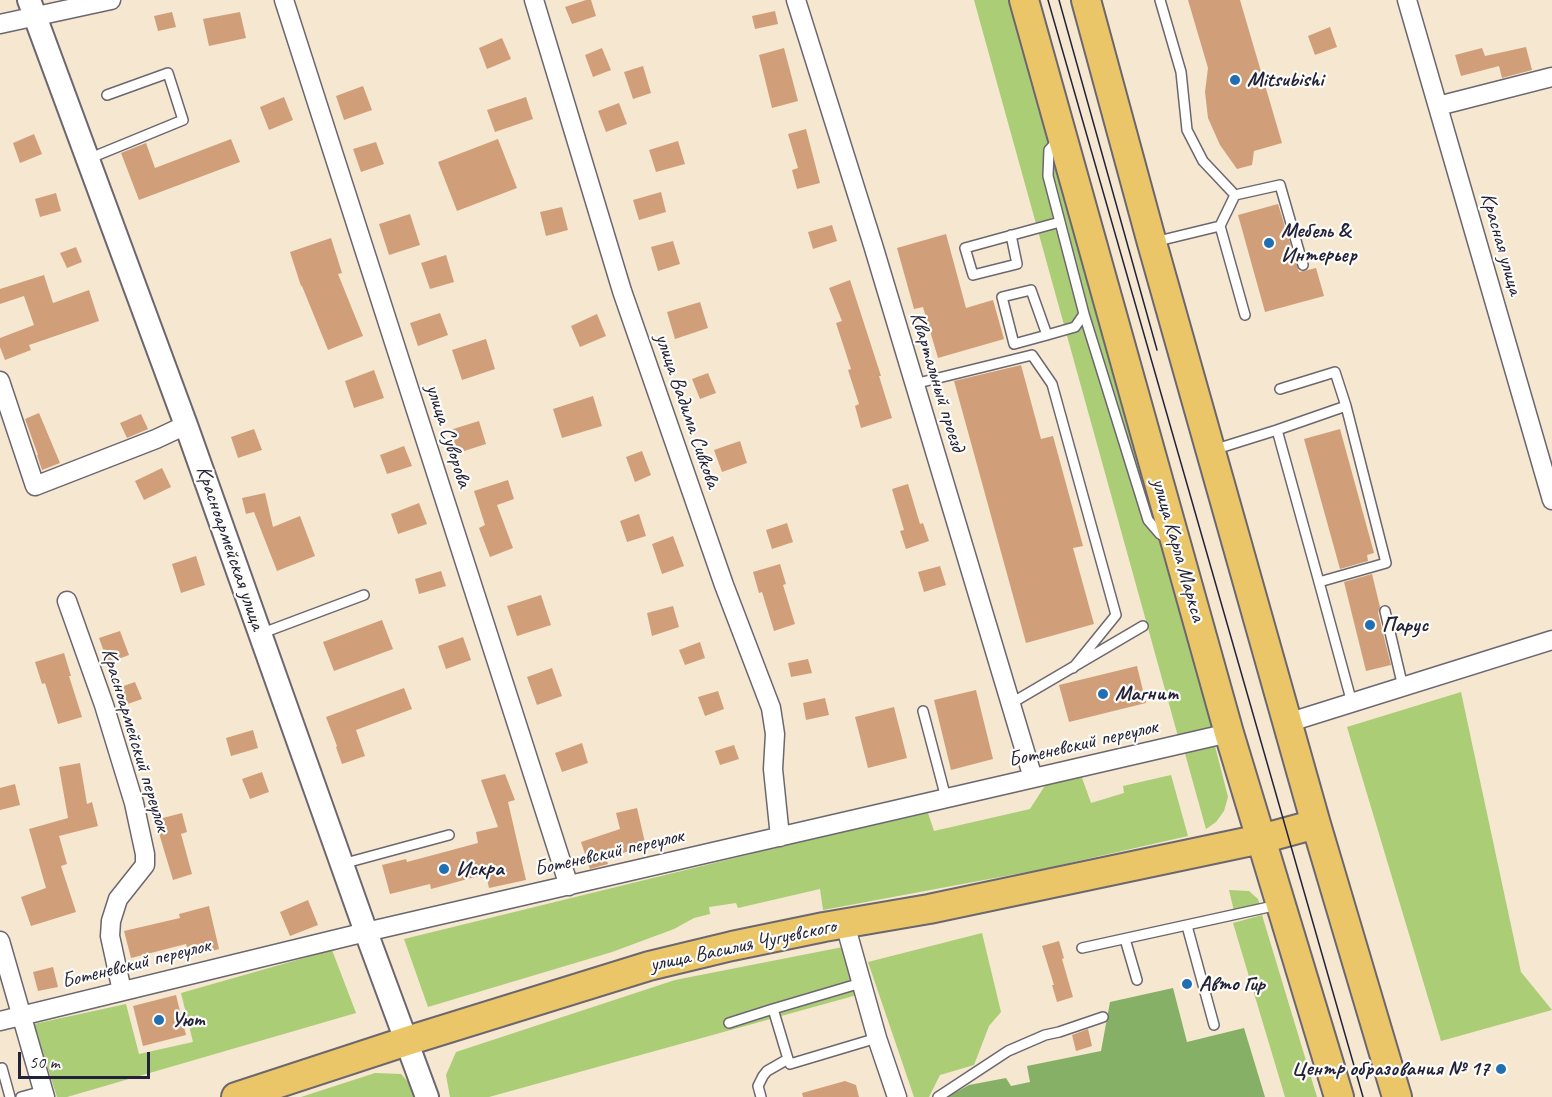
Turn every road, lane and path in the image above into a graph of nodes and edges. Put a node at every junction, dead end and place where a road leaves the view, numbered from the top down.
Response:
1 (111, 0) edge
2 (284, 0) edge
3 (534, 0) edge
4 (796, 0) edge
5 (1024, 0) edge
6 (1086, 0) edge
7 (1160, 0) edge
8 (1407, 0) edge
9 (32, 8) edge
10 (0, 24) edge
11 (1552, 77) edge
12 (107, 95) dead end
13 (1438, 106) junction
14 (1062, 136) junction
15 (88, 159) junction
16 (1235, 195) junction
17 (1060, 222) junction
18 (1220, 226) junction
19 (1011, 235) junction
20 (1152, 243) junction
21 (1303, 265) dead end
22 (1084, 314) junction
23 (1245, 315) dead end
24 (1047, 335) junction
25 (0, 381) edge
26 (914, 384) junction
27 (1280, 389) dead end
28 (1346, 406) junction
29 (186, 425) junction
30 (1277, 430) junction
31 (1211, 451) junction
32 (1552, 500) edge
33 (1176, 545) junction
34 (1319, 582) junction
35 (364, 596) dead end
36 (67, 601) dead end
37 (1385, 611) dead end
38 (1143, 626) dead end
39 (260, 634) junction
40 (1552, 640) edge
41 (1072, 668) junction
42 (1403, 687) junction
43 (1352, 703) junction
44 (1010, 704) junction
45 (923, 711) dead end
46 (1287, 723) junction
47 (1229, 733) junction
48 (1033, 778) junction
49 (946, 798) junction
50 (1316, 824) junction
51 (449, 835) dead end
52 (780, 837) junction
53 (1261, 839) junction
54 (342, 864) junction
55 (569, 886) junction
56 (1281, 905) junction
57 (845, 924) junction
58 (1187, 926) junction
59 (366, 932) junction
60 (1125, 939) junction
61 (0, 941) edge
62 (1082, 948) dead end
63 (1137, 980) dead end
64 (861, 983) junction
65 (122, 991) junction
66 (773, 1009) junction
67 (21, 1015) junction
68 (1103, 1017) dead end
69 (0, 1021) edge
70 (729, 1023) dead end
71 (1214, 1025) dead end
72 (877, 1038) junction
73 (407, 1041) junction
74 (788, 1059) junction
75 (0, 1068) edge
76 (44, 1094) edge
77 (10, 1097) edge
78 (21, 1097) edge
79 (236, 1097) edge
80 (427, 1097) edge
81 (761, 1097) edge
82 (897, 1097) edge
83 (938, 1097) edge
84 (1339, 1097) edge
85 (1397, 1097) edge

1 - 9 street
2 - 55 street, улица Суворова
3 - 52 street, улица Вадима Сивкова
4 - 26 street, Квартальный проезд
5 - 14 main road, улица Карла Маркса
6 - 20 main road
7 - 16 lane
8 - 13 street, Красная улица
9 - 10 street
9 - 15 street, Красноармейская улица
11 - 13 street
12 - 15 lane
13 - 32 street, Красная улица
14 - 17 lane
14 - 33 main road, улица Карла Маркса
15 - 29 street, Красноармейская улица
16 - 18 lane
16 - 21 lane
17 - 19 lane
17 - 22 lane
18 - 20 lane
18 - 23 lane
19 - 19 lane
20 - 31 main road
22 - 24 lane
22 - 33 lane
24 - 24 lane
25 - 29 street
26 - 41 lane
26 - 44 street, Квартальный проезд
27 - 28 lane
28 - 30 lane
28 - 34 lane
29 - 39 street, Красноармейская улица
30 - 31 lane
30 - 34 lane
31 - 46 main road
33 - 47 main road, улица Карла Маркса
34 - 43 lane
35 - 39 lane
36 - 65 street, Красноармейский переулок
37 - 42 lane
38 - 41 lane
39 - 54 street, Красноармейская улица
40 - 42 street
41 - 44 lane
42 - 43 street
43 - 46 street
44 - 48 street, Квартальный проезд
45 - 49 lane
46 - 50 main road
47 - 48 street, Ботеневский переулок
47 - 53 main road, улица Карла Маркса
48 - 49 street, Ботеневский переулок
49 - 52 street, Ботеневский переулок
50 - 53 main road, улица Василия Чугуевского
50 - 85 main road
51 - 54 lane
52 - 55 street, Ботеневский переулок
53 - 56 main road, улица Карла Маркса
53 - 57 main road, улица Василия Чугуевского
54 - 59 street, Красноармейская улица
55 - 59 street, Ботеневский переулок
56 - 58 lane
56 - 84 main road, улица Карла Маркса
57 - 64 street
57 - 73 main road, улица Василия Чугуевского
58 - 60 lane
58 - 71 lane
59 - 65 street, Ботеневский переулок
59 - 73 street, Красноармейская улица
60 - 62 lane
60 - 63 lane
61 - 67 street
64 - 66 lane
64 - 72 street
65 - 67 street, Ботеневский переулок
66 - 70 lane
66 - 74 lane
67 - 69 street, Ботеневский переулок
67 - 76 street
68 - 83 lane
72 - 74 lane
72 - 82 street
73 - 79 main road, улица Василия Чугуевского
73 - 80 street, Красноармейская улица
74 - 81 lane
75 - 77 lane
76 - 78 lane

